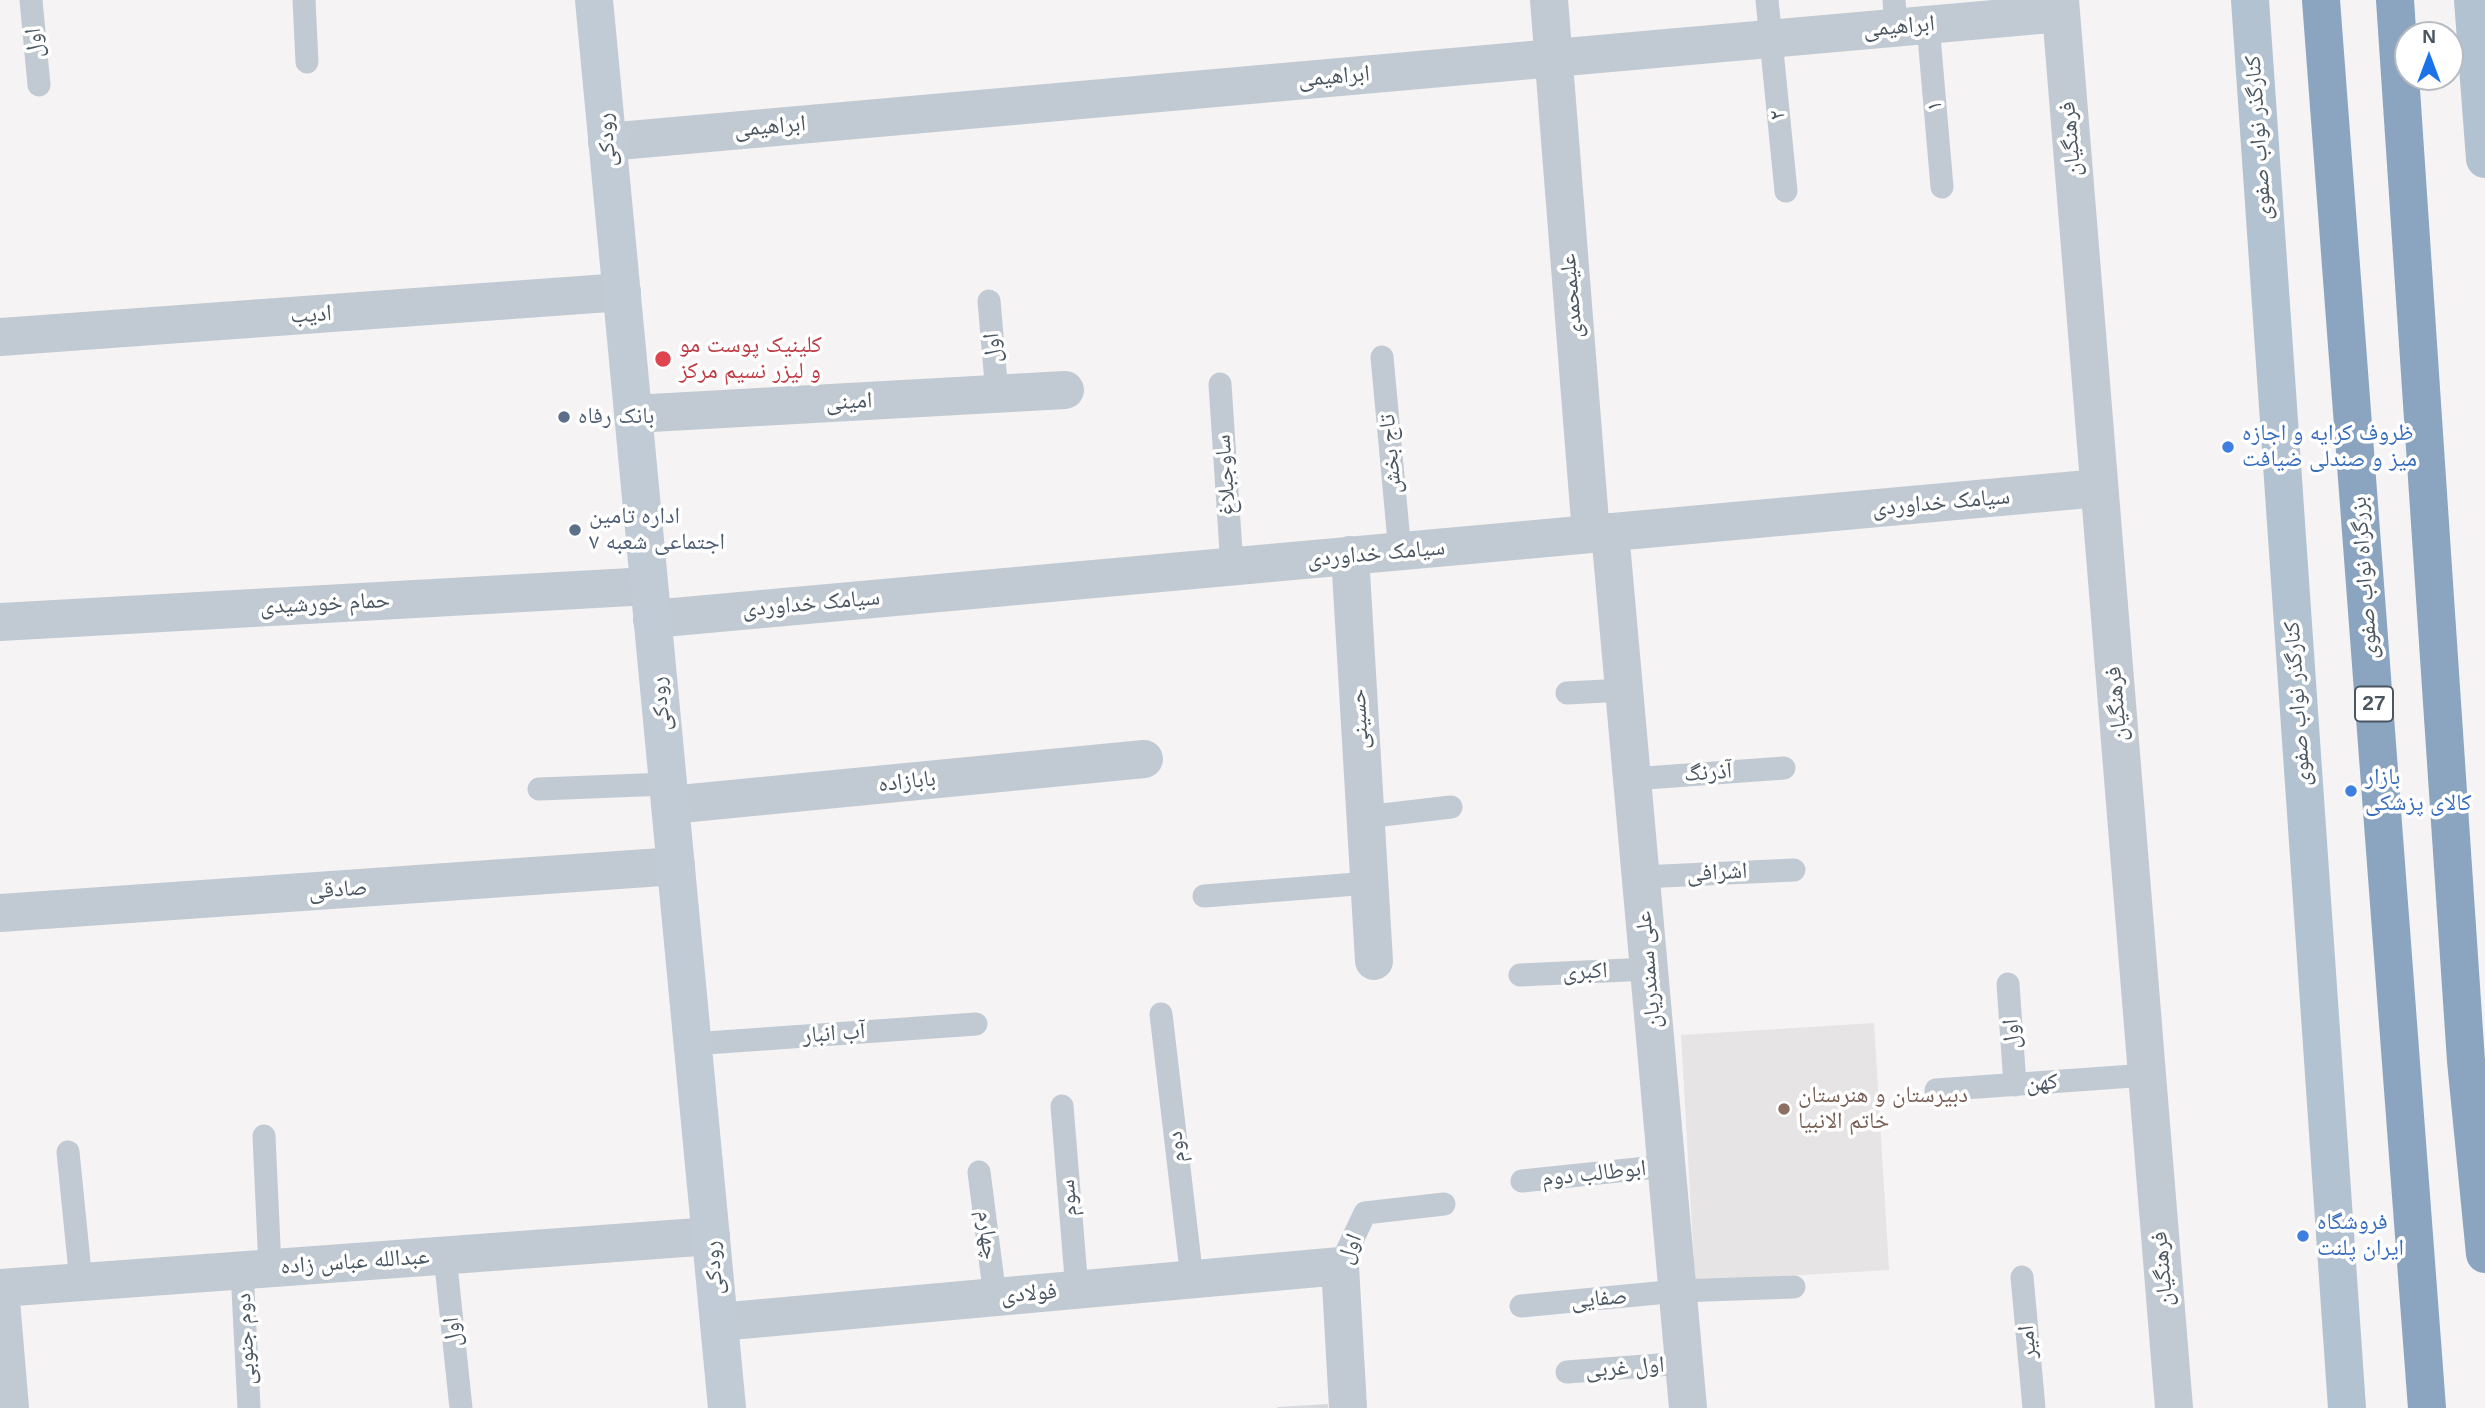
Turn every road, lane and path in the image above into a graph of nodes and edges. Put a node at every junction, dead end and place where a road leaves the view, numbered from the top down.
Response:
1 (31, 0) edge
2 (304, 0) edge
3 (594, 0) edge
4 (1549, 0) edge
5 (1766, 0) edge
6 (2250, 0) edge
7 (2321, 0) edge
8 (2395, 0) edge
9 (2473, 0) edge
10 (2061, 7) edge
11 (1906, 18) edge
12 (1770, 39) junction
13 (1553, 58) junction
14 (307, 62) dead end
15 (39, 85) dead end
16 (607, 142) junction
17 (2485, 159) edge
18 (1942, 187) dead end
19 (1786, 191) dead end
20 (622, 292) junction
21 (989, 301) dead end
22 (0, 337) edge
23 (1382, 357) dead end
24 (1220, 384) dead end
25 (1065, 390) dead end
26 (997, 394) junction
27 (633, 414) junction
28 (2099, 488) junction
29 (1601, 533) junction
30 (1399, 552) junction
31 (1350, 555) junction
32 (1232, 567) junction
33 (651, 602) junction
34 (0, 622) edge
35 (1624, 690) junction
36 (1567, 693) dead end
37 (1144, 759) dead end
38 (1784, 768) dead end
39 (1632, 779) junction
40 (539, 789) dead end
41 (669, 794) junction
42 (1451, 807) dead end
43 (1365, 817) junction
44 (676, 866) junction
45 (1794, 870) dead end
46 (1641, 877) junction
47 (1369, 883) junction
48 (1204, 896) dead end
49 (0, 913) edge
50 (1374, 961) dead end
51 (1649, 969) junction
52 (1520, 975) dead end
53 (2008, 984) dead end
54 (1161, 1014) dead end
55 (976, 1024) dead end
56 (692, 1044) junction
57 (2147, 1075) junction
58 (2015, 1084) junction
59 (1936, 1090) dead end
60 (1062, 1106) dead end
61 (264, 1136) dead end
62 (68, 1152) dead end
63 (1666, 1166) junction
64 (979, 1172) dead end
65 (1522, 1181) dead end
66 (1444, 1204) dead end
67 (711, 1236) junction
68 (2485, 1254) edge
69 (445, 1256) junction
70 (1340, 1266) junction
71 (256, 1269) junction
72 (2022, 1277) dead end
73 (1192, 1279) junction
74 (81, 1282) junction
75 (1794, 1287) dead end
76 (0, 1289) edge
77 (1077, 1290) junction
78 (1678, 1291) junction
79 (995, 1297) junction
80 (1521, 1306) dead end
81 (719, 1322) junction
82 (1684, 1363) junction
83 (1567, 1373) dead end
84 (10, 1408) edge
85 (249, 1408) edge
86 (461, 1408) edge
87 (727, 1408) edge
88 (1348, 1408) edge
89 (1688, 1408) edge
90 (2034, 1408) edge
91 (2174, 1408) edge
92 (2347, 1408) edge
93 (2427, 1408) edge

1 - 15 lane, اول
2 - 14 lane
3 - 16 main road, رودکی
4 - 13 street, علیمحمدی
5 - 12 lane, ۲
6 - 92 main road, کنارگذر نواب صفوی
7 - 93 highway, بزرگراه نواب صفوی / 27
8 - 68 highway
9 - 17 main road
10 - 11 street, ابراهیمی
10 - 28 street, فرهنگیان
11 - 12 street, ابراهیمی
11 - 18 lane, ۱
12 - 13 street, ابراهیمی
12 - 19 lane, ۲
13 - 16 street, ابراهیمی
13 - 29 street, علیمحمدی
16 - 20 main road, رودکی
20 - 22 street, ادیب
20 - 27 main road, رودکی
21 - 26 lane, اول
23 - 30 lane, تاج بخش
24 - 32 lane, ساوجبلاغ
25 - 26 street, امینی
26 - 27 street, امینی
27 - 33 main road, رودکی
28 - 29 street, سیامک خداوردی
28 - 57 street, فرهنگیان
29 - 30 street, سیامک خداوردی
29 - 35 street, علی سمندریان
30 - 31 street, سیامک خداوردی
31 - 32 street, سیامک خداوردی
31 - 43 street, حسینی
32 - 33 street, سیامک خداوردی
33 - 34 street, حمام خورشیدی
33 - 41 main road, رودکی
35 - 36 lane
35 - 39 street, علی سمندریان
37 - 41 street, بابازاده
38 - 39 lane, آذرنگ
39 - 46 street, علی سمندریان
40 - 41 lane
41 - 44 main road, رودکی
42 - 43 lane
43 - 47 street, حسینی
44 - 49 street, صادقی
44 - 56 main road, رودکی
45 - 46 lane, اشرافی
46 - 51 street, علی سمندریان
47 - 48 lane
47 - 50 street, حسینی
51 - 52 lane, اکبری
51 - 63 street, علی سمندریان
53 - 58 lane, اول
54 - 73 lane, دوم
55 - 56 lane, آب انبار
56 - 67 main road, رودکی
57 - 58 lane, کهن
57 - 91 street, فرهنگیان
58 - 59 lane, کهن
60 - 77 lane, سوم
61 - 71 lane, دوم جنوبی
62 - 74 lane
63 - 65 lane, ابوطالب دوم
63 - 78 street, علی سمندریان
64 - 79 lane, چهارم
66 - 70 lane, اول
67 - 69 street, عبدالله عباس زاده
67 - 81 main road, رودکی
69 - 71 street, عبدالله عباس زاده
69 - 86 lane, اول
70 - 73 street, فولادی
70 - 88 street, اول
71 - 74 street, عبدالله عباس زاده
71 - 85 lane, دوم جنوبی
72 - 90 lane, امیر
73 - 77 street, فولادی
74 - 76 street, عبدالله عباس زاده
75 - 78 lane, صفایی
76 - 84 street
77 - 79 street, فولادی
78 - 80 lane, صفایی
78 - 82 street, علی سمندریان
79 - 81 street, فولادی
81 - 87 main road, رودکی
82 - 83 lane, اول غربی
82 - 89 street, علی سمندریان

